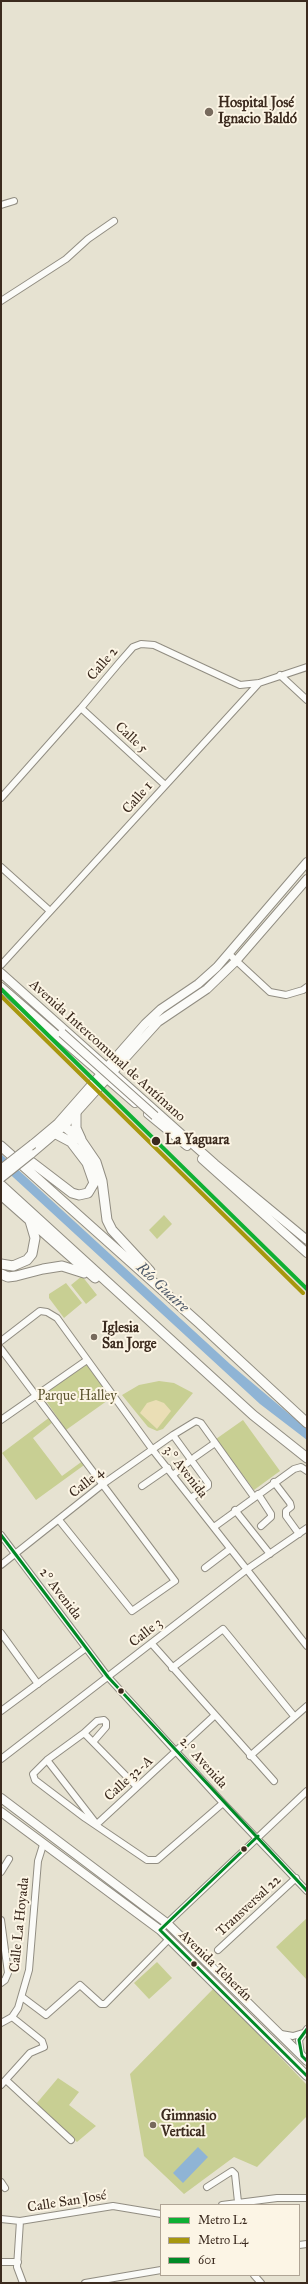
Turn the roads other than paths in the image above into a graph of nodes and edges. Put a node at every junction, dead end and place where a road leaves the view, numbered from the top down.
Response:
1 (14, 200) dead end
2 (1, 205) edge
3 (114, 221) dead end
4 (1, 301) edge
5 (307, 667) edge
6 (280, 675) junction
7 (259, 683) junction
8 (307, 700) edge
9 (81, 708) junction
10 (165, 785) junction
11 (1, 798) edge
12 (307, 862) edge
13 (1, 867) edge
14 (307, 879) edge
15 (50, 911) junction
16 (229, 954) junction
17 (236, 961) junction
18 (1, 965) edge
19 (1, 973) edge
20 (1, 987) edge
21 (307, 987) edge
22 (29, 1000) junction
23 (24, 1007) junction
24 (62, 1033) junction
25 (107, 1066) junction
26 (113, 1072) junction
27 (104, 1077) junction
28 (76, 1114) junction
29 (61, 1124) junction
30 (56, 1134) junction
31 (1, 1140) edge
32 (81, 1140) junction
33 (188, 1143) junction
34 (1, 1146) edge
35 (36, 1147) junction
36 (1, 1168) edge
37 (1, 1186) edge
38 (30, 1221) junction
39 (307, 1240) edge
40 (307, 1253) edge
41 (1, 1264) edge
42 (1, 1274) edge
43 (94, 1278) junction
44 (187, 1312) junction
45 (1, 1340) edge
46 (175, 1344) junction
47 (1, 1349) edge
48 (87, 1360) junction
49 (36, 1395) junction
50 (1, 1420) edge
51 (307, 1422) edge
52 (173, 1435) junction
53 (215, 1443) junction
54 (152, 1449) junction
55 (307, 1458) edge
56 (193, 1459) junction
57 (168, 1468) junction
58 (307, 1471) edge
59 (173, 1475) junction
60 (274, 1482) junction
61 (103, 1484) junction
62 (142, 1486) dead end
63 (256, 1496) junction
64 (191, 1498) junction
65 (236, 1510) junction
66 (59, 1520) junction
67 (261, 1526) dead end
68 (214, 1527) junction
69 (307, 1528) edge
70 (299, 1534) junction
71 (1, 1535) edge
72 (230, 1549) junction
73 (15, 1554) junction
74 (270, 1554) junction
75 (1, 1564) edge
76 (205, 1568) dead end
77 (246, 1570) junction
78 (2, 1636) edge
79 (152, 1644) junction
80 (307, 1646) edge
81 (86, 1648) junction
82 (172, 1668) junction
83 (108, 1677) junction
84 (38, 1684) junction
85 (307, 1706) edge
86 (1, 1711) edge
87 (214, 1716) junction
88 (294, 1716) junction
89 (84, 1733) junction
90 (93, 1742) junction
91 (177, 1751) junction
92 (250, 1756) junction
93 (1, 1759) edge
94 (47, 1760) junction
95 (274, 1781) dead end
96 (137, 1787) junction
97 (307, 1791) edge
98 (1, 1798) edge
99 (223, 1803) junction
100 (1, 1812) edge
101 (86, 1815) junction
102 (97, 1824) junction
103 (258, 1836) junction
104 (43, 1845) junction
105 (9, 1859) dead end
106 (1, 1872) edge
107 (296, 1878) junction
108 (307, 1890) edge
109 (1, 1920) edge
110 (168, 1924) junction
111 (160, 1930) junction
112 (169, 1939) junction
113 (218, 1950) dead end
114 (1, 1983) edge
115 (22, 1997) junction
116 (12, 2017) junction
117 (1, 2023) edge
118 (305, 2031) edge
119 (281, 2034) junction
120 (304, 2059) edge
121 (307, 2076) edge
122 (6, 2080) junction
123 (1, 2085) edge
124 (71, 2140) dead end
125 (207, 2186) dead end
126 (307, 2198) edge
127 (238, 2202) junction
128 (256, 2202) edge
129 (227, 2204) edge
130 (160, 2214) edge
131 (1, 2219) edge
132 (20, 2221) junction
133 (1, 2262) edge
134 (18, 2262) junction
135 (160, 2270) edge
136 (23, 2283) edge
137 (85, 2283) edge

1 - 2 street
3 - 4 street
5 - 6 street, Calle 1
6 - 7 street, Calle 1
6 - 8 street
7 - 9 street, Calle 2
7 - 10 street, Calle 1
9 - 10 street, Calle 5
9 - 11 street, Calle 2
10 - 15 street, Calle 1
12 - 16 main road
13 - 15 street
14 - 17 main road
15 - 18 street, Calle 1
16 - 17 street
16 - 25 main road
17 - 21 street
17 - 26 main road
19 - 22 main road, Avenida Intercomunal de Antímano
20 - 23 main road, Avenida Intercomunal de Antímano
22 - 24 main road
22 - 25 main road, Avenida Intercomunal de Antímano
23 - 24 main road
23 - 27 main road, Avenida Intercomunal de Antímano
24 - 33 main road, bridge
25 - 26 main road, Avenida Intercomunal de Antímano
25 - 27 main road
26 - 27 main road
26 - 33 main road, Avenida Intercomunal de Antímano
27 - 28 main road
27 - 29 main road
27 - 33 main road, Avenida Intercomunal de Antímano
28 - 29 main road
28 - 32 highway
29 - 30 main road
29 - 32 highway
29 - 35 main road
30 - 31 highway
30 - 35 main road
32 - 44 highway
33 - 39 main road, Avenida Intercomunal de Antímano
33 - 40 main road, Avenida Intercomunal de Antímano
34 - 44 highway
35 - 36 main road, bridge
35 - 37 main road, bridge
37 - 38 highway
37 - 46 highway
38 - 41 highway
38 - 43 highway
42 - 43 highway
43 - 46 highway
44 - 51 highway
45 - 48 street, 3.° Avenida
46 - 55 highway
47 - 49 street
48 - 49 street
48 - 54 street, 3.° Avenida
49 - 50 street
49 - 61 street
52 - 53 street, Calle 4
52 - 54 street, Calle 4
52 - 56 street
53 - 56 street
53 - 63 street
54 - 57 street, 3.° Avenida
54 - 61 street, Calle 4
56 - 59 street
56 - 64 street
57 - 59 street, 3.° Avenida
57 - 62 street
58 - 60 street
59 - 64 street, 3.° Avenida
60 - 63 street
60 - 70 street
61 - 66 street, Calle 4
61 - 66 street
63 - 65 street
63 - 67 street
64 - 68 street, 3.° Avenida
65 - 68 street
65 - 74 street
66 - 73 street, Calle 4
68 - 72 street, 3.° Avenida
69 - 70 street, Calle 3
70 - 74 street, Calle 3
71 - 73 street
72 - 76 street
72 - 77 street, 3.° Avenida
73 - 75 street, Calle 4
73 - 81 street, 2° Avenida
74 - 77 street, Calle 3
77 - 79 street, Calle 3
77 - 80 street, 3.° Avenida
78 - 84 street
79 - 82 street
79 - 83 street, Calle 3
81 - 83 street, 2.° Avenida
81 - 84 street
82 - 87 street
82 - 88 street
83 - 91 street, 2.° Avenida
83 - 93 street, Calle 3
84 - 86 street
85 - 88 street
87 - 91 street, Calle 32-A
87 - 92 street
88 - 92 street
89 - 90 street
89 - 90 street
89 - 94 street
90 - 96 street
91 - 96 street, Calle 32-A
91 - 99 street, 2.° Avenida
92 - 95 street
94 - 101 street
94 - 101 street
96 - 102 street, Calle 32-A
97 - 103 street
98 - 110 main road, Avenida Teherán
99 - 102 street
99 - 103 street, 2.° Avenida
100 - 104 main road, Avenida Teherán
101 - 102 street
103 - 107 street, 2.° Avenida
103 - 110 street
104 - 111 main road, Avenida Teherán
104 - 115 street, Calle La Hoyada
105 - 106 street
107 - 108 street, 2.° Avenida
107 - 113 street, Transversal 22
109 - 114 street
110 - 111 street
110 - 119 main road, Avenida Teherán
111 - 112 main road, Avenida Teherán
112 - 115 street
112 - 121 main road, Avenida Teherán
115 - 116 street, Calle La Hoyada
116 - 117 street
116 - 122 street
118 - 119 street
118 - 120 street
119 - 120 main road, Avenida Teherán
122 - 123 street
122 - 124 street
125 - 127 street
126 - 128 street
127 - 128 street
127 - 129 street
130 - 132 street, Calle San José
131 - 132 street, Calle San José
132 - 134 street
133 - 134 street
134 - 136 street
135 - 137 street

